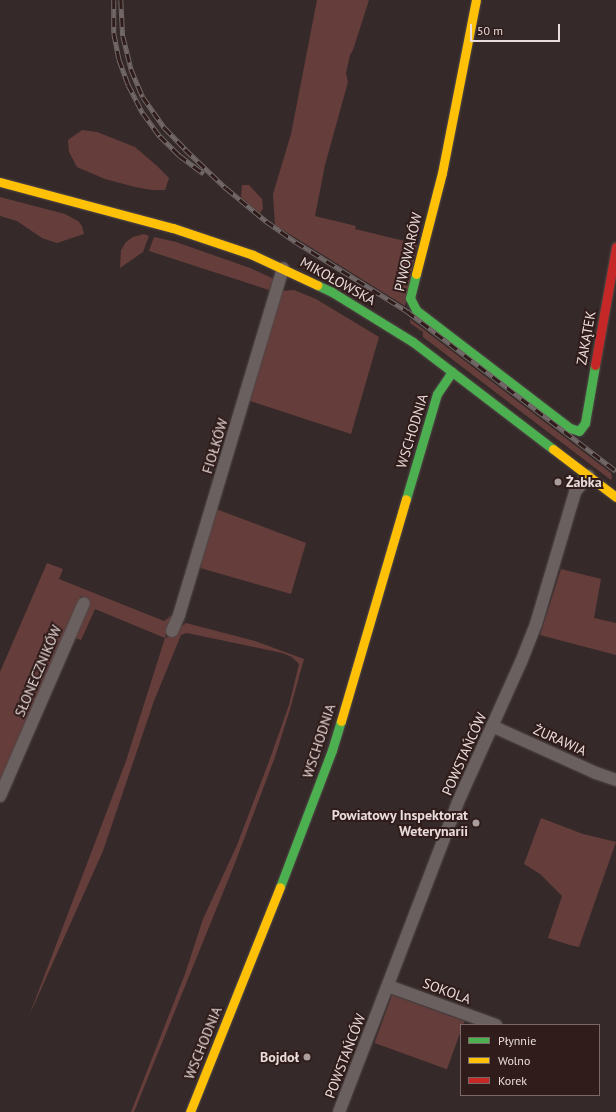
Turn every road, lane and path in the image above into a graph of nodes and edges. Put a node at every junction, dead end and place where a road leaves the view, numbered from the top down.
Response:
1 (476, 0) edge
2 (0, 182) edge
3 (616, 247) edge
4 (283, 268) junction
5 (452, 372) junction
6 (579, 431) joint
7 (588, 476) junction
8 (616, 497) edge
9 (84, 603) dead end
10 (172, 631) dead end
11 (492, 726) junction
12 (616, 780) edge
13 (0, 796) edge
14 (388, 986) junction
15 (493, 1024) edge
16 (190, 1112) edge
17 (340, 1112) edge

1 - 6 street, PIWOWARÓW
2 - 4 street, MIKOŁOWSKA
3 - 6 street, ZAKĄTEK
4 - 5 street, MIKOŁOWSKA
4 - 10 street, FIOŁKÓW
5 - 7 street, MIKOŁOWSKA
5 - 16 street, WSCHODNIA
7 - 8 street, MIKOŁOWSKA
7 - 11 street, POWSTAŃCÓW
9 - 13 street, SŁONECZNIKÓW
11 - 12 street, ŻURAWIA
11 - 14 street, POWSTAŃCÓW
14 - 15 street, SOKOLA
14 - 17 street, POWSTAŃCÓW

